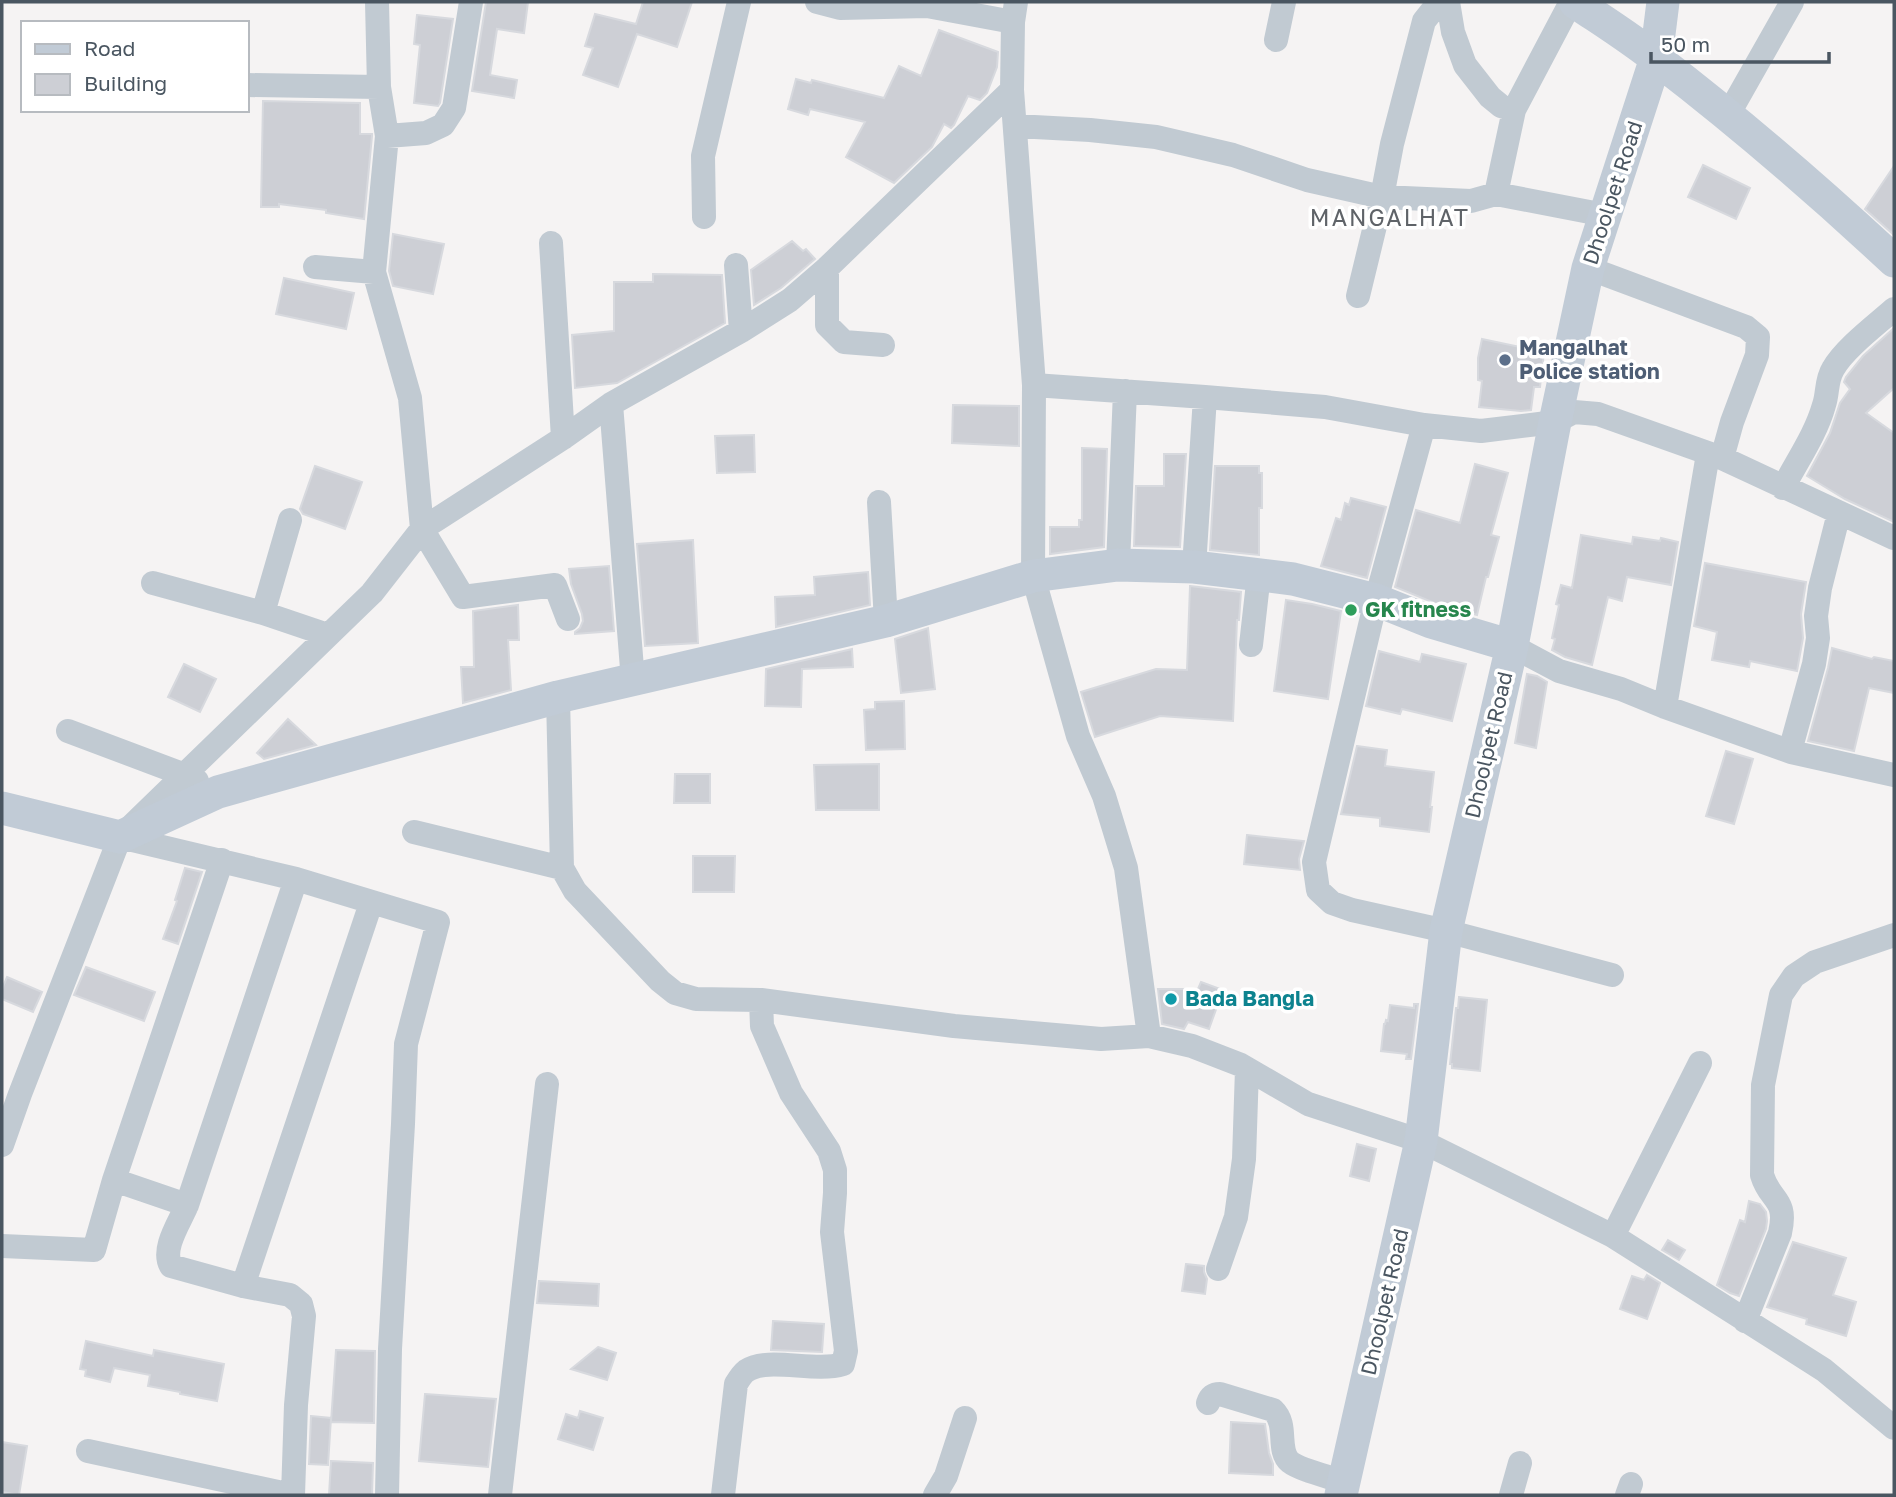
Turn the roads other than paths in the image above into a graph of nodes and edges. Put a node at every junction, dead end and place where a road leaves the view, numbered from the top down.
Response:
1 (377, 2) edge
2 (471, 2) edge
3 (739, 2) edge
4 (817, 2) edge
5 (1284, 2) edge
6 (1439, 2) edge
7 (1448, 2) edge
8 (1573, 2) edge
9 (1663, 2) edge
10 (1792, 2) edge
11 (1014, 12) edge
12 (1276, 40) dead end
13 (1656, 58) junction
14 (248, 85) edge
15 (379, 87) junction
16 (1012, 90) junction
17 (1514, 110) junction
18 (1728, 115) junction
19 (1015, 126) junction
20 (387, 136) junction
21 (1496, 194) junction
22 (1382, 197) junction
23 (1605, 215) junction
24 (704, 217) dead end
25 (551, 243) dead end
26 (1894, 261) edge
27 (736, 265) dead end
28 (315, 267) dead end
29 (827, 268) junction
30 (1588, 268) junction
31 (374, 271) junction
32 (1358, 296) dead end
33 (1894, 309) edge
34 (741, 331) junction
35 (883, 345) dead end
36 (1034, 385) junction
37 (1125, 391) junction
38 (1205, 397) junction
39 (611, 404) junction
40 (1555, 422) junction
41 (1424, 425) junction
42 (563, 438) junction
43 (1715, 456) junction
44 (1783, 488) junction
45 (878, 502) dead end
46 (1839, 513) junction
47 (290, 520) dead end
48 (422, 529) junction
49 (1894, 538) edge
50 (1118, 565) junction
51 (1194, 566) junction
52 (1259, 574) junction
53 (1033, 576) junction
54 (153, 583) dead end
55 (1377, 600) junction
56 (263, 613) junction
57 (568, 619) dead end
58 (886, 621) junction
59 (328, 635) junction
60 (1251, 645) dead end
61 (1512, 646) junction
62 (633, 681) junction
63 (558, 697) junction
64 (1665, 707) junction
65 (68, 731) dead end
66 (1790, 751) junction
67 (184, 775) junction
68 (1894, 775) edge
69 (218, 792) junction
70 (2, 807) edge
71 (414, 832) dead end
72 (120, 837) junction
73 (222, 860) junction
74 (562, 868) junction
75 (296, 879) junction
76 (371, 903) junction
77 (1446, 931) junction
78 (1894, 935) edge
79 (1612, 975) dead end
80 (761, 1000) junction
81 (1149, 1036) junction
82 (1700, 1063) dead end
83 (1247, 1069) junction
84 (547, 1084) dead end
85 (11, 1090) edge
86 (1421, 1141) junction
87 (2, 1145) edge
88 (114, 1180) junction
89 (187, 1205) junction
90 (1613, 1236) junction
91 (2, 1247) edge
92 (1218, 1269) dead end
93 (243, 1286) junction
94 (1745, 1321) junction
95 (1208, 1404) dead end
96 (965, 1418) dead end
97 (1894, 1427) edge
98 (88, 1451) dead end
99 (1520, 1464) dead end
100 (1342, 1488) edge
101 (292, 1495) edge
102 (387, 1495) edge
103 (500, 1495) edge
104 (723, 1495) edge
105 (935, 1495) edge
106 (1511, 1495) edge

1 - 15 street
2 - 20 street
3 - 24 street
4 - 11 street
5 - 12 street
6 - 22 street
7 - 17 street
8 - 13 street
8 - 17 street
9 - 13 street, Dhoolpet Road
10 - 18 street
11 - 16 street
13 - 18 street
13 - 23 street, Dhoolpet Road
14 - 15 street
15 - 20 street
16 - 19 street
16 - 29 street
17 - 21 street
18 - 26 street
19 - 22 street
19 - 36 street
20 - 31 street
21 - 22 street
21 - 23 street
22 - 32 street
23 - 30 street, Dhoolpet Road
25 - 42 street
27 - 34 street
28 - 31 street
29 - 34 street
29 - 35 street
30 - 40 street, Dhoolpet Road
30 - 43 street
31 - 48 street
33 - 44 street
34 - 39 street
36 - 37 street
36 - 53 street
37 - 38 street
37 - 50 street
38 - 41 street
38 - 51 street
39 - 42 street
39 - 62 street
40 - 41 street
40 - 43 street
40 - 61 street, Dhoolpet Road
41 - 55 street
42 - 48 street
43 - 44 street
43 - 64 street
44 - 46 street
45 - 58 street
46 - 49 street
46 - 66 street
47 - 56 street
48 - 57 street
48 - 59 street
50 - 51 street
50 - 53 street
51 - 52 street
52 - 55 street
52 - 60 street
53 - 58 street
53 - 81 street
54 - 56 street
55 - 61 street
55 - 77 street
56 - 59 street
58 - 62 street
59 - 67 street
61 - 64 street
61 - 77 street, Dhoolpet Road
62 - 63 street
63 - 69 street
63 - 74 street
64 - 66 street
65 - 67 street
66 - 68 street
67 - 69 street
67 - 72 street
69 - 72 street
70 - 72 street
71 - 74 street
72 - 73 street
72 - 85 street
73 - 75 street
73 - 88 street
74 - 80 street
75 - 76 street
75 - 89 street
76 - 93 street
76 - 102 street
77 - 79 street
77 - 86 street, Dhoolpet Road
78 - 94 street
80 - 81 street
80 - 104 street
81 - 83 street
82 - 90 street
83 - 86 street
83 - 92 street
84 - 103 street
85 - 87 street
86 - 90 street
86 - 100 street, Dhoolpet Road
88 - 89 street
88 - 91 street
89 - 93 street
90 - 94 street
93 - 101 street
94 - 97 street
95 - 100 street
96 - 105 street
98 - 101 street
99 - 106 street

